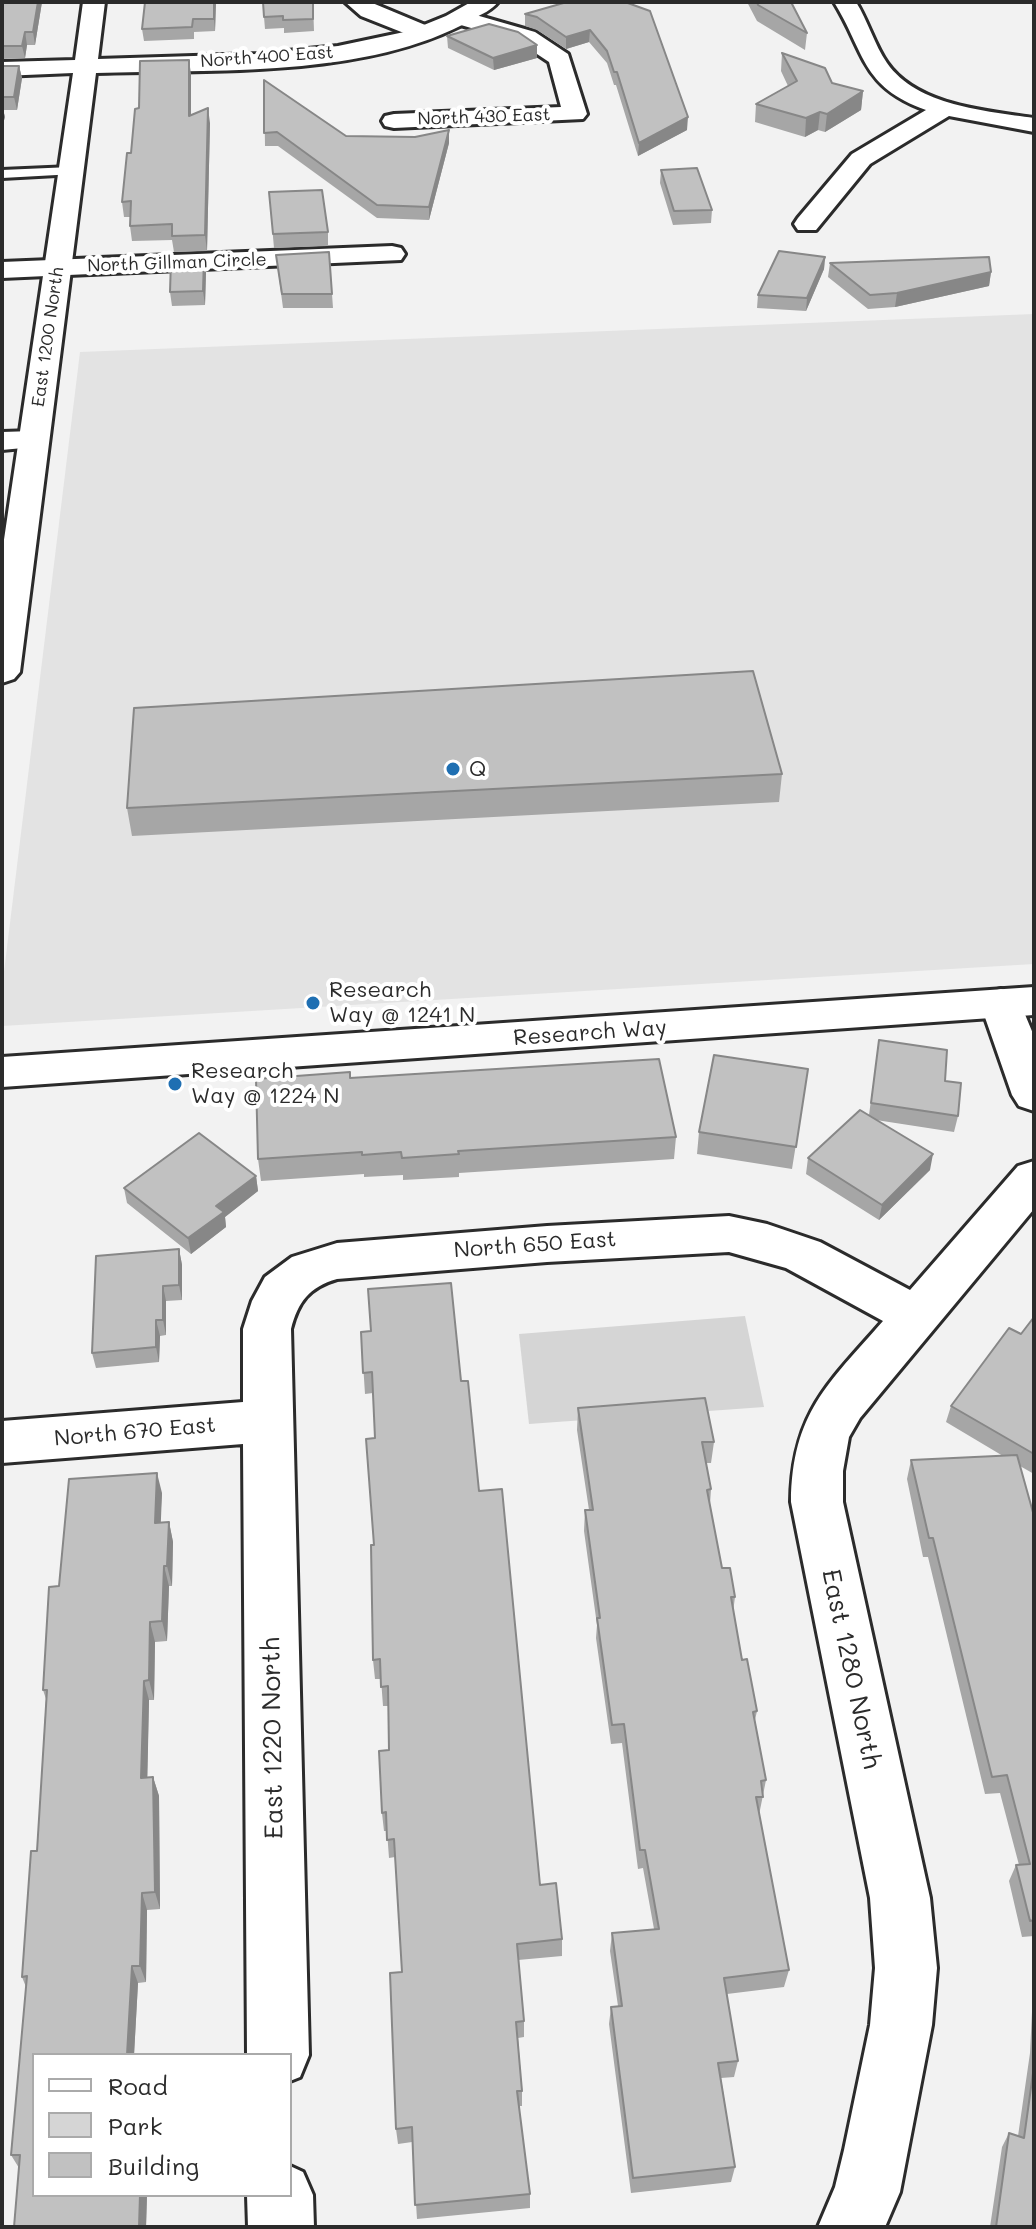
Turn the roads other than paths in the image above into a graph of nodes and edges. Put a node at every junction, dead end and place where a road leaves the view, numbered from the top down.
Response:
1 (94, 2) edge
2 (356, 2) edge
3 (487, 2) edge
4 (845, 2) edge
5 (462, 18) junction
6 (422, 32) junction
7 (85, 67) junction
8 (2, 69) edge
9 (944, 109) junction
10 (394, 121) dead end
11 (1034, 125) edge
12 (71, 171) junction
13 (2, 174) edge
14 (807, 224) dead end
15 (392, 254) dead end
16 (57, 268) junction
17 (2, 270) edge
18 (33, 440) junction
19 (2, 441) edge
20 (7, 596) edge
21 (2, 672) edge
22 (1017, 1002) edge
23 (2, 1072) edge
24 (1034, 1095) edge
25 (1034, 1178) edge
26 (915, 1316) junction
27 (267, 1421) junction
28 (2, 1442) edge
29 (278, 2053) edge
30 (280, 2197) edge
31 (281, 2227) edge
32 (851, 2227) edge

1 - 7 street, East 1200 North
2 - 6 street
3 - 5 street, North 400 East
4 - 9 street
5 - 6 street, North 400 East
5 - 10 street, North 430 East
6 - 7 street, North 400 East
7 - 8 street, North 400 East
7 - 12 street, East 1200 North
9 - 11 street
9 - 14 street
12 - 13 lane
12 - 16 street, East 1200 North
15 - 16 street, North Gillman Circle
16 - 17 street, North Gillman Circle
16 - 18 street, East 1200 North
18 - 19 street
18 - 20 street, East 1200 North
20 - 21 street, East 1200 North
22 - 23 street, Research Way
22 - 24 street
25 - 26 street, East 1280 North
26 - 27 street, North 650 East
26 - 32 street, East 1280 North
27 - 28 street, North 670 East
27 - 29 street, East 1220 North
30 - 31 street

